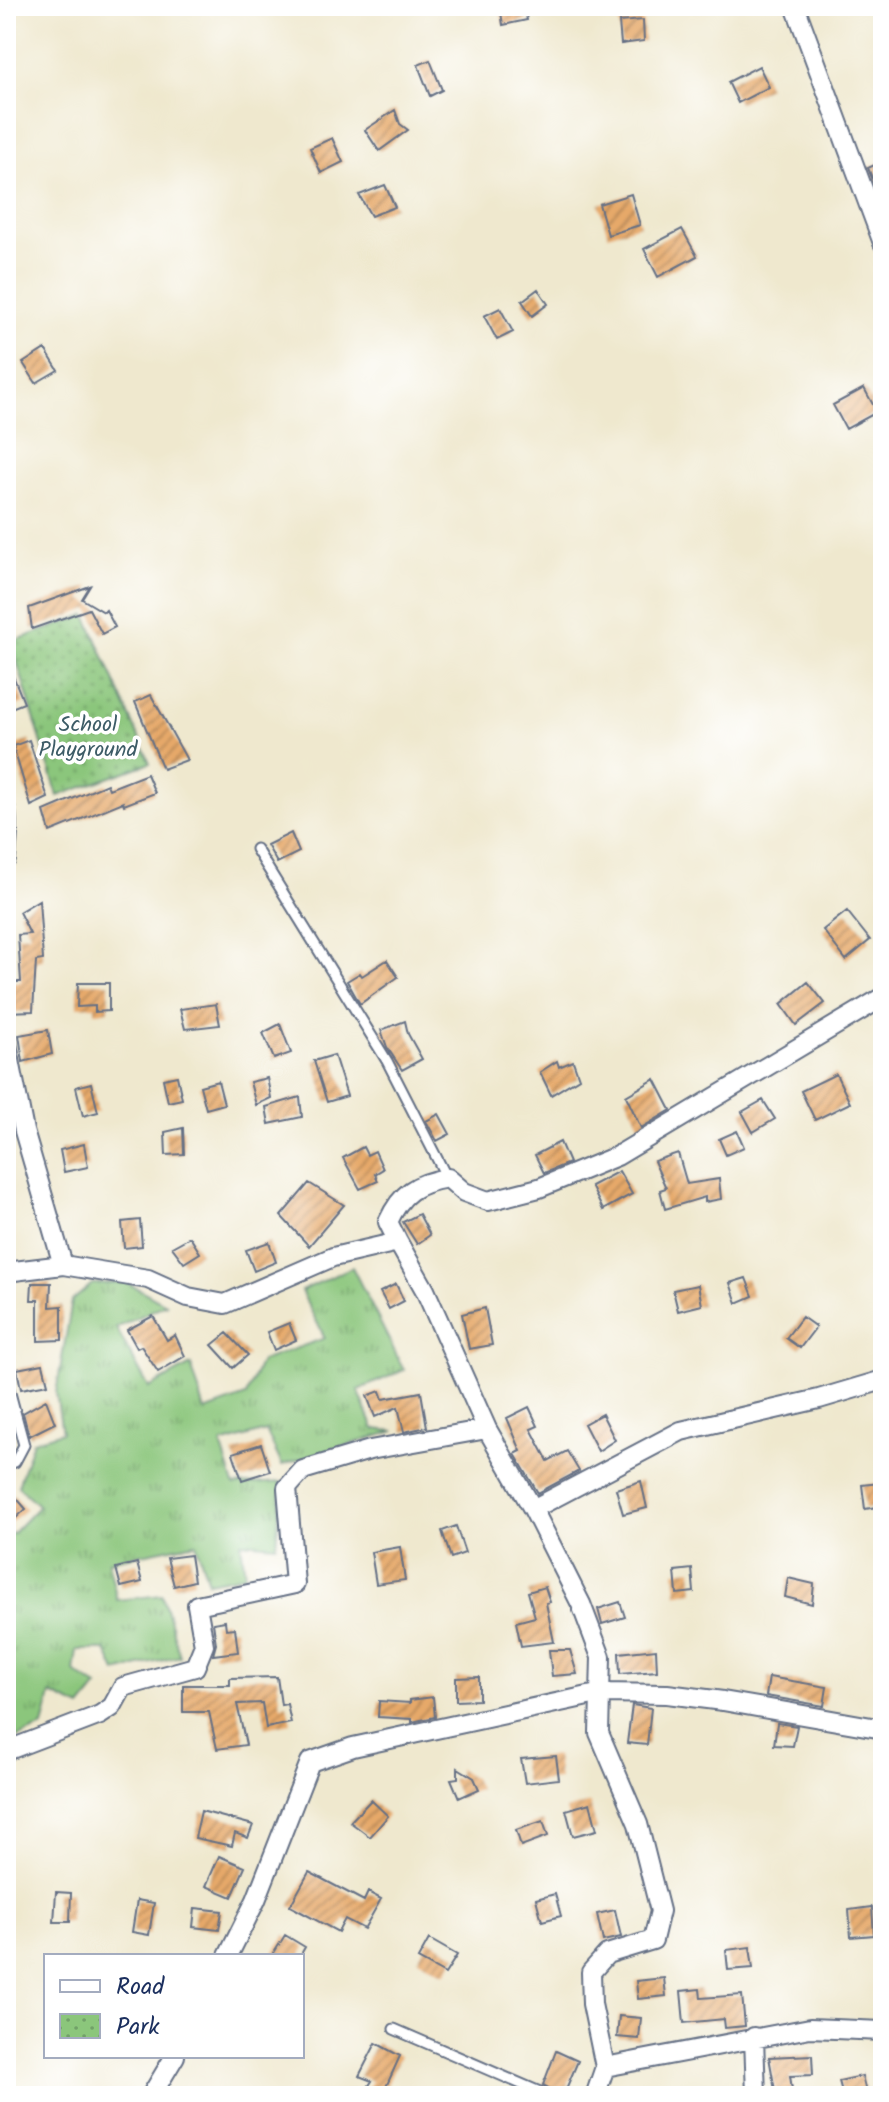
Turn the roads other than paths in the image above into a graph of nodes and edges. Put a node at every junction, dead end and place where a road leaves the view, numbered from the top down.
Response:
1 (795, 6) edge
2 (883, 243) edge
3 (6, 811) edge
4 (7, 832) edge
5 (256, 849) dead end
6 (6, 859) edge
7 (883, 997) edge
8 (6, 1040) edge
9 (448, 1178) junction
10 (398, 1242) junction
11 (63, 1265) junction
12 (6, 1272) edge
13 (6, 1378) edge
14 (883, 1380) edge
15 (487, 1429) junction
16 (6, 1465) edge
17 (533, 1509) junction
18 (602, 1693) junction
19 (883, 1729) edge
20 (6, 1751) edge
21 (229, 1954) edge
22 (394, 2029) dead end
23 (883, 2031) edge
24 (754, 2037) junction
25 (174, 2058) edge
26 (605, 2067) junction
27 (151, 2096) edge
28 (549, 2096) edge
29 (595, 2096) edge
30 (756, 2096) edge

1 - 2 street
3 - 4 street
4 - 6 street
5 - 9 lane
7 - 9 street
8 - 11 street
9 - 10 street
10 - 11 street
10 - 15 street
11 - 12 street
13 - 16 lane
14 - 17 street
15 - 17 street
15 - 20 street
17 - 18 street
18 - 19 street
18 - 21 street
18 - 26 street
22 - 28 lane
23 - 24 street
24 - 26 street
24 - 30 street
25 - 27 street
26 - 29 street

